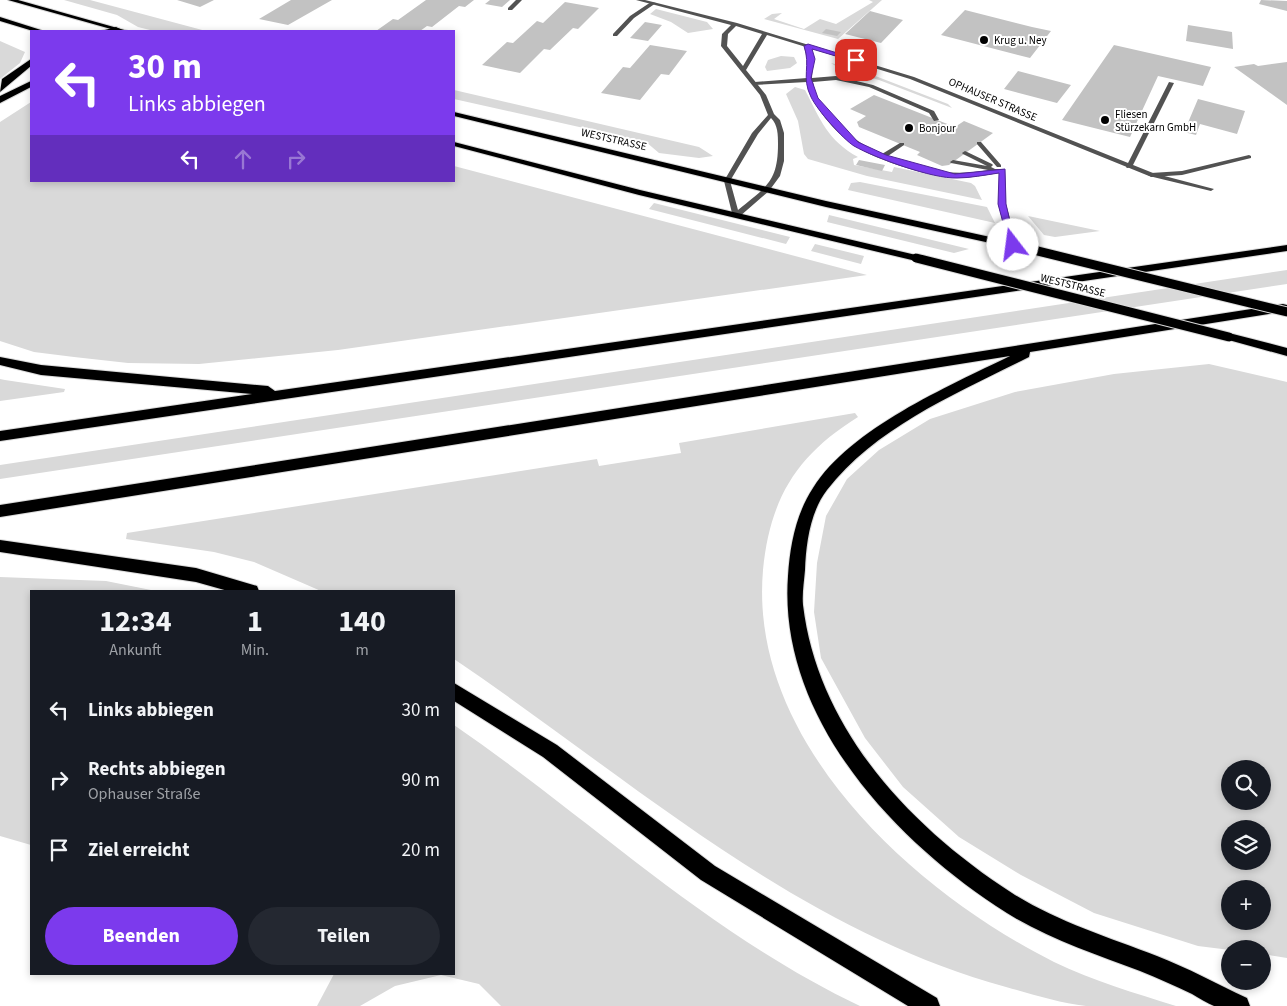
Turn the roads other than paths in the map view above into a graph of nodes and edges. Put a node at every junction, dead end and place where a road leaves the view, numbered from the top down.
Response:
1 (11, 0) edge
2 (520, 0) edge
3 (639, 0) edge
4 (653, 3) junction
5 (510, 8) dead end
6 (0, 19) edge
7 (735, 24) junction
8 (36, 30) edge
9 (114, 30) edge
10 (765, 34) junction
11 (615, 35) dead end
12 (808, 46) junction
13 (30, 63) edge
14 (744, 69) junction
15 (808, 78) junction
16 (1171, 83) dead end
17 (756, 84) junction
18 (30, 85) edge
19 (0, 89) edge
20 (30, 94) edge
21 (0, 102) edge
22 (455, 114) edge
23 (770, 115) junction
24 (936, 120) dead end
25 (978, 143) dead end
26 (455, 144) edge
27 (902, 144) dead end
28 (965, 153) dead end
29 (883, 156) junction
30 (1249, 157) dead end
31 (953, 162) dead end
32 (1129, 166) junction
33 (1002, 170) junction
34 (1151, 175) junction
35 (727, 181) junction
36 (1211, 189) dead end
37 (767, 190) junction
38 (736, 215) junction
39 (1013, 245) junction
40 (1287, 248) edge
41 (1287, 310) edge
42 (1034, 348) junction
43 (1287, 352) edge
44 (0, 361) edge
45 (295, 393) junction
46 (0, 436) edge
47 (0, 511) edge
48 (0, 546) edge
49 (248, 590) edge
50 (455, 692) edge
51 (929, 1006) edge
52 (1239, 1006) edge

1 - 9 main road
2 - 5 street
3 - 4 street, OPHAUSER STRASSE
4 - 7 street, OPHAUSER STRASSE
4 - 11 street
6 - 8 main road
7 - 10 street, OPHAUSER STRASSE
7 - 14 street
10 - 12 street, OPHAUSER STRASSE
10 - 14 street
12 - 15 street
12 - 32 street, OPHAUSER STRASSE
13 - 19 highway
14 - 17 street
15 - 17 street
15 - 24 street
15 - 29 street
16 - 32 street
17 - 23 street
18 - 21 highway
20 - 21 highway
22 - 35 main road, WESTSTRASSE
23 - 35 street
23 - 37 street
25 - 33 street
26 - 38 main road, WESTSTRASSE
27 - 29 street
28 - 33 street
29 - 33 street
30 - 34 street
31 - 33 street
32 - 34 street, OPHAUSER STRASSE
33 - 39 street
34 - 36 street, OPHAUSER STRASSE
35 - 37 main road, WESTSTRASSE
35 - 38 street
37 - 38 street
37 - 39 main road, WESTSTRASSE
38 - 43 main road, WESTSTRASSE, bridge
39 - 41 main road, WESTSTRASSE, bridge
40 - 45 highway
41 - 42 highway
42 - 47 highway
42 - 52 highway
44 - 45 highway
45 - 46 highway
48 - 49 highway
50 - 51 highway

